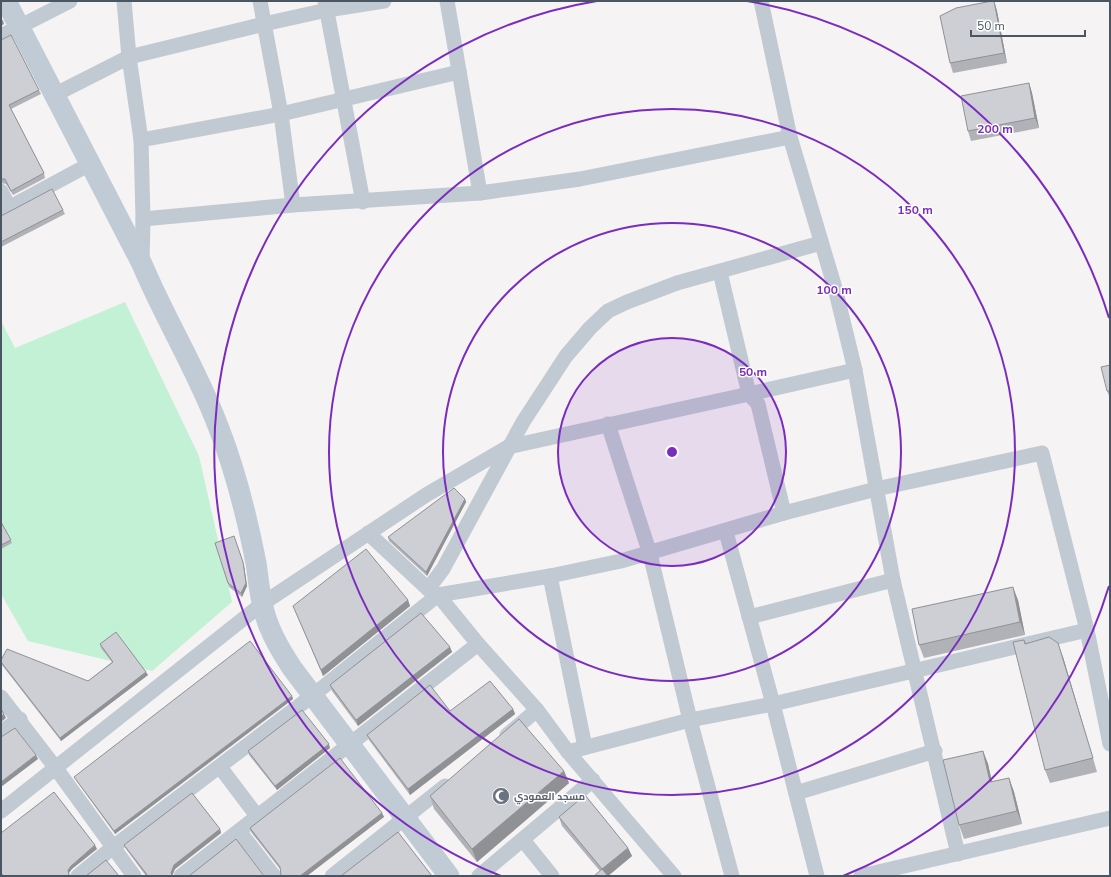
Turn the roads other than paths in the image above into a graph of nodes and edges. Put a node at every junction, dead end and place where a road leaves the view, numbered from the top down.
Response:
1 (6, 1) edge
2 (70, 1) edge
3 (124, 1) edge
4 (260, 1) edge
5 (384, 1) edge
6 (447, 1) edge
7 (761, 1) edge
8 (326, 6) edge
9 (264, 24) junction
10 (20, 26) junction
11 (1, 36) edge
12 (130, 57) junction
13 (459, 72) junction
14 (54, 95) junction
15 (344, 99) junction
16 (281, 114) junction
17 (790, 137) junction
18 (141, 140) junction
19 (90, 164) junction
20 (1, 191) edge
21 (480, 193) junction
22 (363, 202) junction
23 (293, 205) junction
24 (5, 210) edge
25 (143, 219) junction
26 (821, 243) junction
27 (142, 264) junction
28 (720, 272) junction
29 (855, 370) junction
30 (749, 394) junction
31 (608, 424) junction
32 (508, 447) junction
33 (876, 489) junction
34 (784, 513) junction
35 (726, 532) junction
36 (368, 533) junction
37 (650, 554) junction
38 (550, 576) junction
39 (893, 580) junction
40 (433, 592) junction
41 (262, 604) junction
42 (749, 617) junction
43 (1087, 630) junction
44 (478, 644) junction
45 (913, 671) junction
46 (312, 696) junction
47 (1, 697) edge
48 (773, 704) junction
49 (537, 710) junction
50 (20, 719) junction
51 (690, 720) junction
52 (1, 732) edge
53 (1110, 744) edge
54 (350, 745) junction
55 (495, 745) edge
56 (585, 747) junction
57 (935, 751) junction
58 (568, 752) junction
59 (56, 766) junction
60 (220, 767) junction
61 (459, 774) edge
62 (593, 780) junction
63 (796, 793) junction
64 (1, 811) edge
65 (257, 816) junction
66 (1110, 818) edge
67 (405, 819) junction
68 (239, 831) junction
69 (523, 840) junction
70 (112, 848) junction
71 (958, 854) junction
72 (908, 870) edge
73 (78, 876) edge
74 (134, 876) edge
75 (181, 876) edge
76 (274, 876) edge
77 (332, 876) edge
78 (449, 876) edge
79 (479, 876) edge
80 (552, 876) edge
81 (674, 876) edge
82 (732, 876) edge
83 (817, 876) edge
84 (861, 876) edge

1 - 10 main road
2 - 10 street
3 - 12 street
4 - 9 street
5 - 8 street
6 - 13 street
7 - 17 street
8 - 9 street
8 - 15 street
9 - 12 street
9 - 16 street
10 - 11 street
10 - 14 main road
12 - 14 street
12 - 18 street
13 - 15 street
13 - 21 street
14 - 19 main road
15 - 16 street
15 - 22 street
16 - 18 street
16 - 23 street
17 - 21 street
17 - 26 street
18 - 25 street
19 - 24 street
19 - 27 main road
20 - 24 street
21 - 22 street
22 - 23 street
23 - 25 street
25 - 27 street
26 - 28 street
26 - 29 street
27 - 41 main road
28 - 30 street
28 - 32 street
29 - 30 street
29 - 33 street
30 - 31 street
30 - 34 street
31 - 32 street
31 - 37 street
32 - 36 street
32 - 40 street
33 - 34 street
33 - 39 street
33 - 43 street
34 - 35 street
35 - 37 street
35 - 42 street
36 - 40 street
36 - 41 street
37 - 38 street
37 - 51 street
38 - 40 street
38 - 56 street
39 - 42 street
39 - 45 street
40 - 44 street
40 - 46 street
41 - 46 main road
41 - 59 street
42 - 48 street
43 - 45 street
43 - 53 street
44 - 49 street
44 - 54 street
45 - 48 street
45 - 57 street
46 - 54 main road
46 - 60 street
47 - 50 street
48 - 51 street
48 - 63 street
49 - 55 street
49 - 58 street
50 - 52 street
50 - 59 street
51 - 56 street
51 - 82 street
54 - 65 street
54 - 67 main road
56 - 58 street
57 - 63 street
57 - 71 street
58 - 62 street
59 - 64 street
59 - 70 street
60 - 65 street
60 - 70 street
61 - 67 street
62 - 69 street
62 - 81 street
63 - 83 street
65 - 68 street
66 - 71 street
67 - 77 street
67 - 78 main road
68 - 75 street
68 - 76 street
69 - 79 street
69 - 80 street
70 - 73 street
70 - 74 street
71 - 72 street
72 - 84 street

